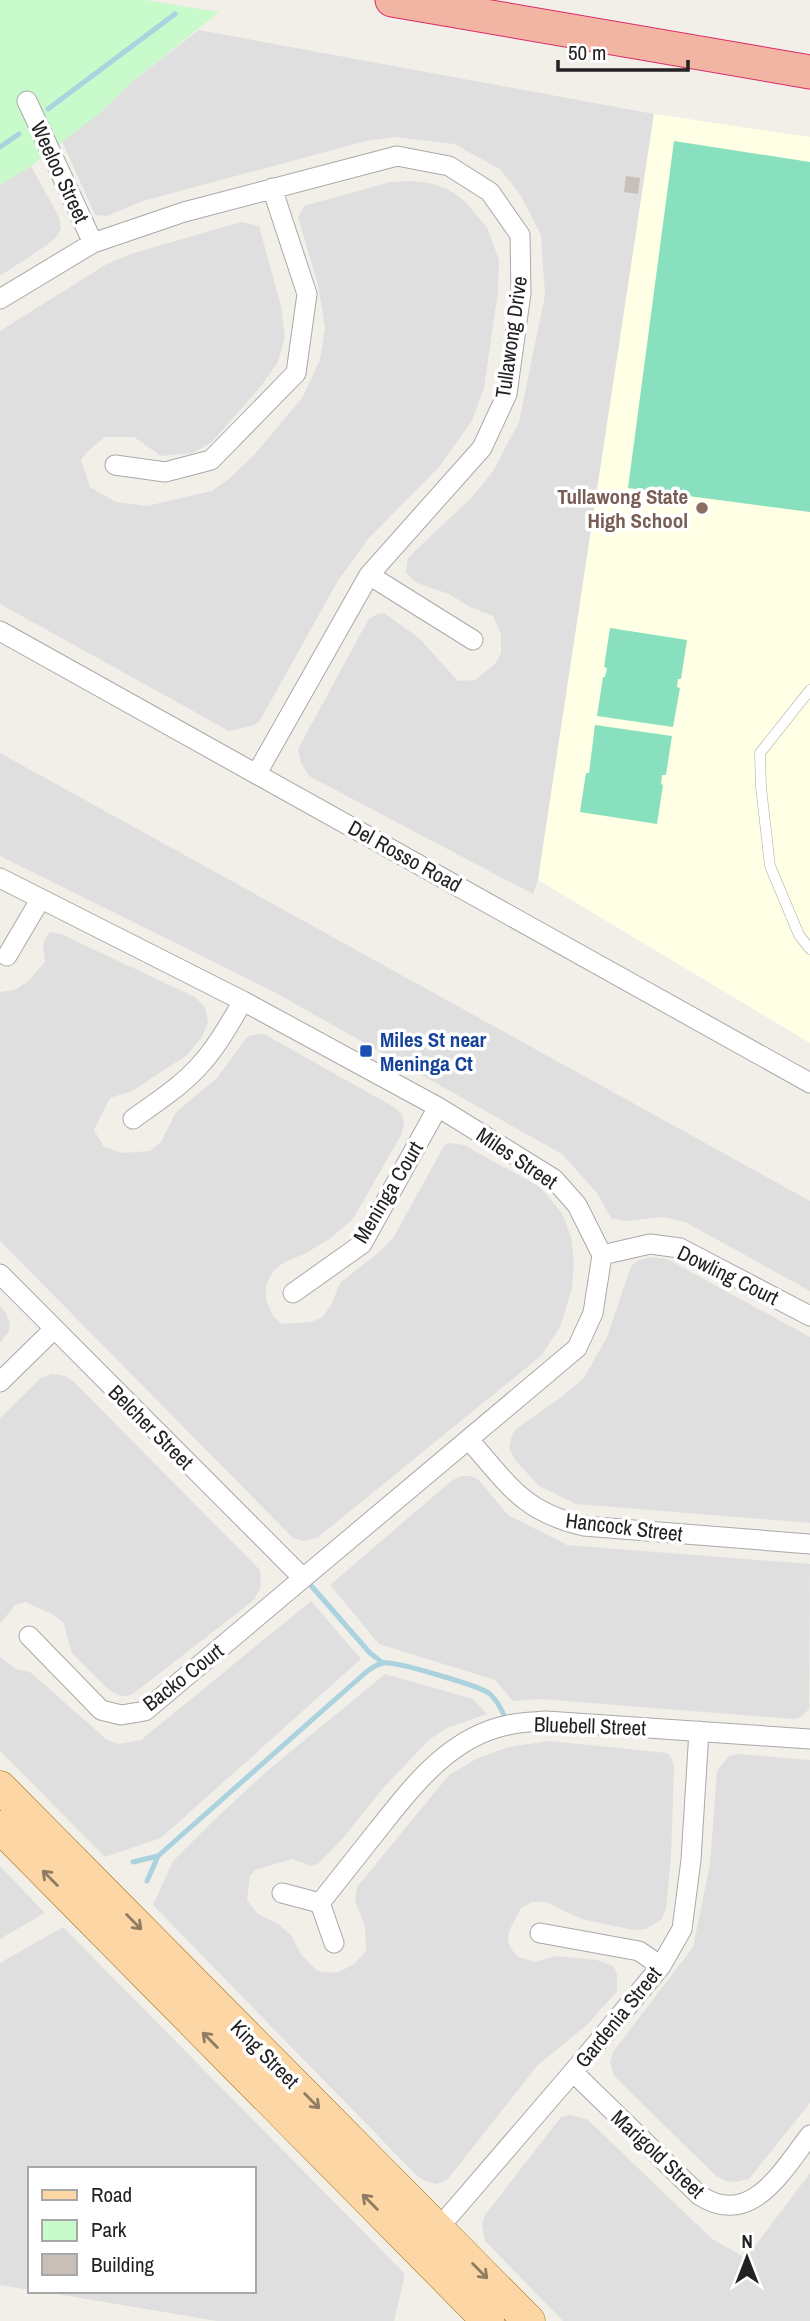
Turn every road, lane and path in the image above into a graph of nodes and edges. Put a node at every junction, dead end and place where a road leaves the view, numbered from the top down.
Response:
1 (391, 0) edge
2 (810, 72) edge
3 (27, 101) dead end
4 (272, 188) junction
5 (93, 243) junction
6 (0, 299) edge
7 (116, 465) dead end
8 (369, 575) junction
9 (0, 631) edge
10 (473, 640) dead end
11 (810, 690) edge
12 (257, 773) junction
13 (0, 878) edge
14 (40, 900) junction
15 (810, 949) edge
16 (7, 956) dead end
17 (243, 1001) junction
18 (810, 1083) edge
19 (438, 1107) junction
20 (133, 1119) dead end
21 (602, 1255) junction
22 (0, 1274) edge
23 (293, 1293) dead end
24 (810, 1316) edge
25 (54, 1329) junction
26 (0, 1382) edge
27 (469, 1440) junction
28 (810, 1544) edge
29 (303, 1578) junction
30 (29, 1636) dead end
31 (699, 1731) junction
32 (810, 1739) edge
33 (0, 1787) edge
34 (0, 1827) edge
35 (282, 1893) dead end
36 (320, 1903) junction
37 (540, 1933) dead end
38 (334, 1943) dead end
39 (661, 1966) junction
40 (573, 2072) junction
41 (810, 2135) edge
42 (428, 2240) junction
43 (488, 2321) edge
44 (529, 2321) edge

1 - 2 highway
3 - 5 street, Weeloo Street
4 - 5 street, Tullawong Drive
4 - 7 street
4 - 8 street, Tullawong Drive
5 - 6 street, Tullawong Drive
8 - 10 street
8 - 12 street, Tullawong Drive
9 - 12 street, Del Rosso Road
11 - 15 lane
12 - 18 street, Del Rosso Road
13 - 14 street, Miles Street
14 - 16 street
14 - 17 street, Miles Street
17 - 19 street, Miles Street
17 - 20 street
19 - 21 street, Miles Street
19 - 23 street, Meninga Court
21 - 24 street, Dowling Court
21 - 27 street
22 - 25 street, Belcher Street
25 - 26 street
25 - 29 street, Belcher Street
27 - 28 street, Hancock Street
27 - 29 street
29 - 30 street, Backo Court
31 - 32 street, Bluebell Street
31 - 36 street, Bluebell Street
31 - 39 street, Gardenia Street
33 -> 42 main road, King Street
42 -> 34 main road, King Street
35 - 36 street
36 - 38 street
37 - 39 street
39 - 40 street, Gardenia Street
40 - 41 street, Marigold Street
40 - 42 street, Gardenia Street
42 - 43 main road, King Street
42 -> 44 main road, King Street

